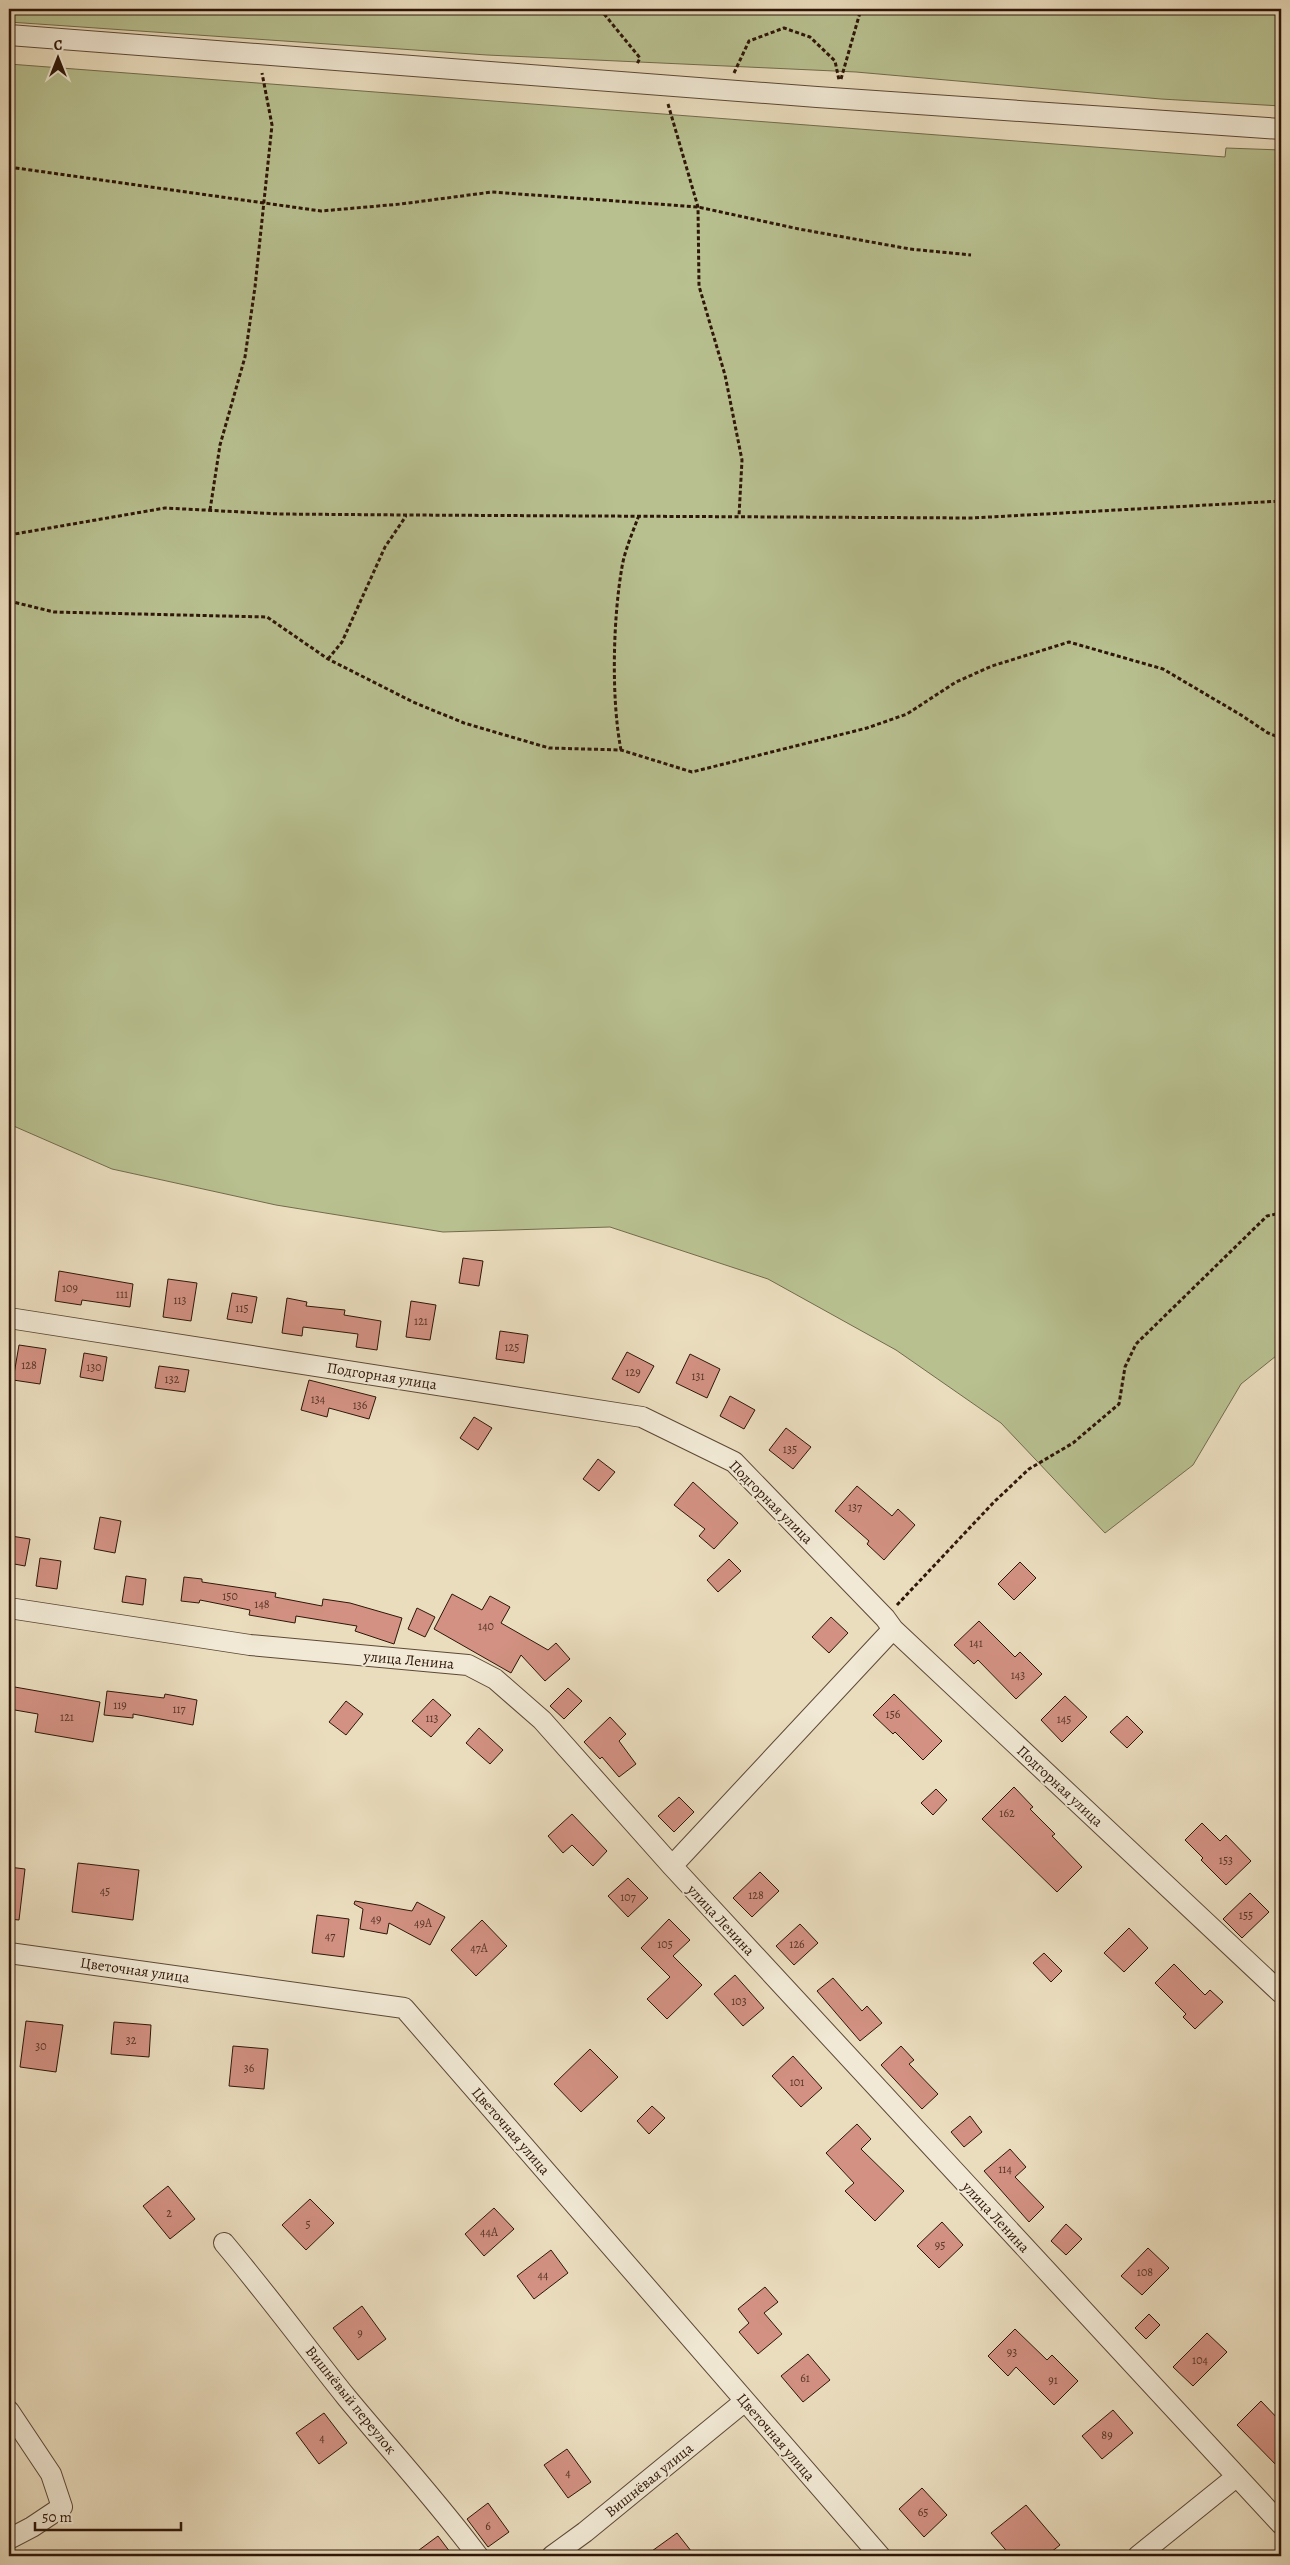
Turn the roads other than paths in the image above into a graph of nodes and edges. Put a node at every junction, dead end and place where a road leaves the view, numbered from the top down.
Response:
1 (9, 35) edge
2 (1281, 129) edge
3 (9, 1318) edge
4 (9, 1608) edge
5 (889, 1624) junction
6 (672, 1866) junction
7 (9, 1953) edge
8 (1281, 1993) edge
9 (224, 2243) dead end
10 (745, 2401) junction
11 (9, 2411) edge
12 (1236, 2477) junction
13 (1281, 2524) edge
14 (9, 2539) edge
15 (478, 2556) edge
16 (552, 2556) edge
17 (880, 2556) edge
18 (1138, 2556) edge

1 - 2 street
3 - 5 street, Подгорная улица
4 - 6 street, улица Ленина
5 - 6 street
5 - 8 street, Подгорная улица
6 - 12 street, улица Ленина
7 - 10 street, Цветочная улица
9 - 15 street, Вишнёвый переулок
10 - 16 street, Вишнёвая улица
10 - 17 street, Цветочная улица
11 - 14 street
12 - 13 street, улица Ленина
12 - 18 street

